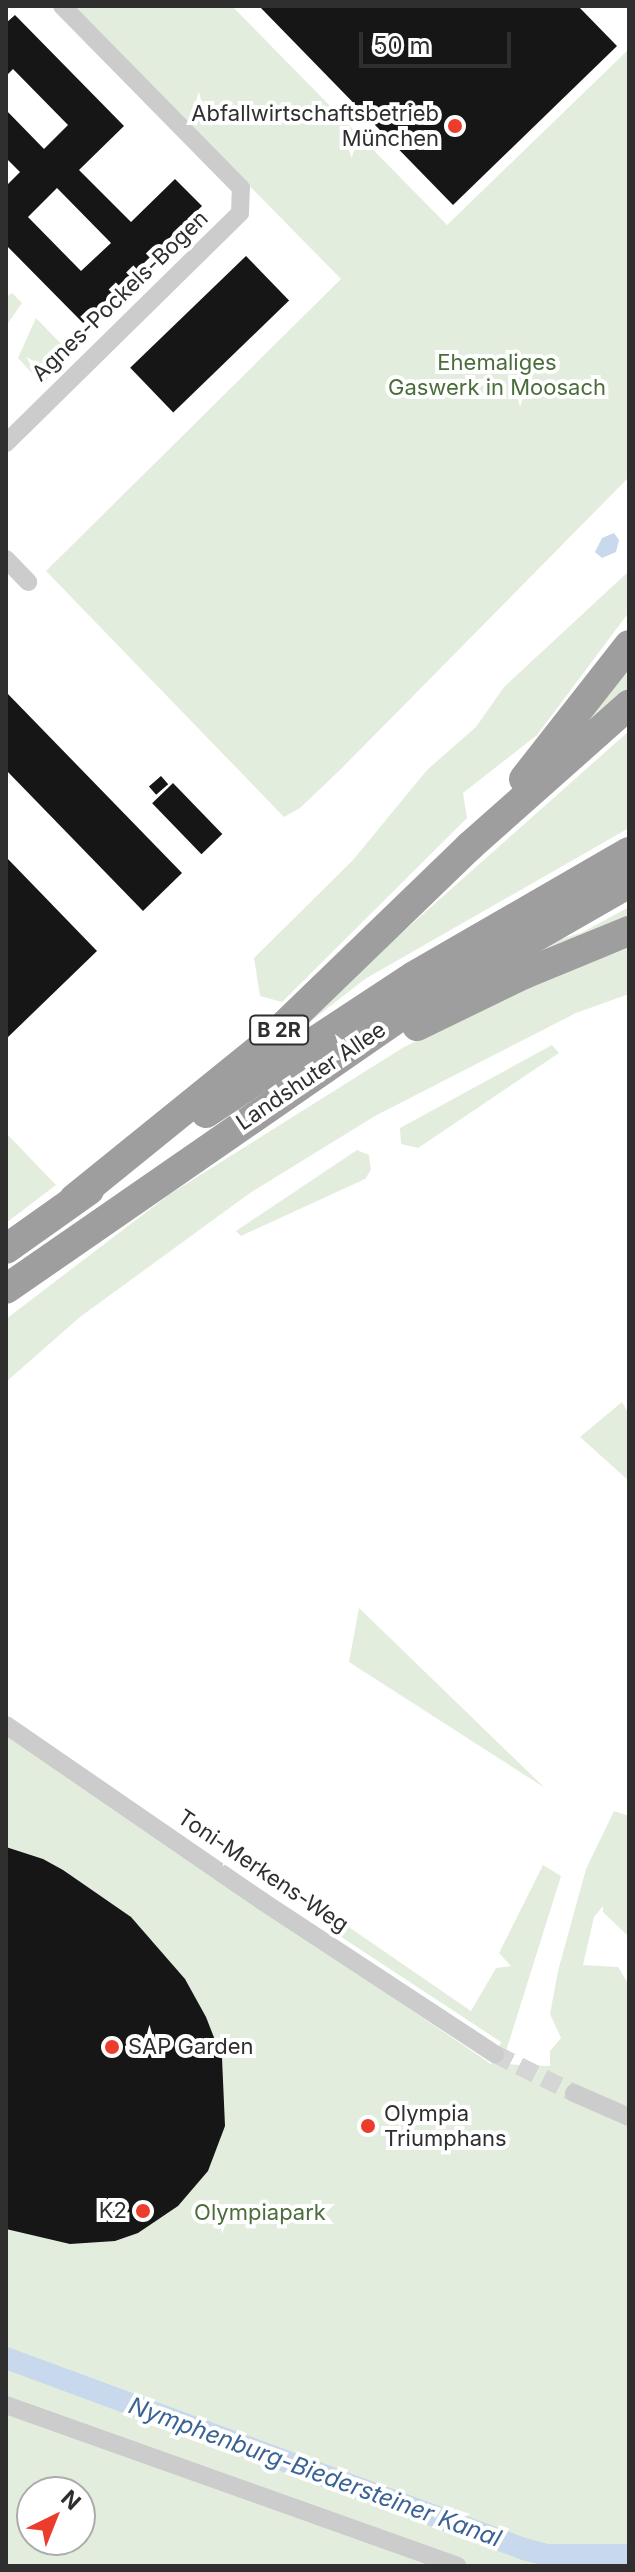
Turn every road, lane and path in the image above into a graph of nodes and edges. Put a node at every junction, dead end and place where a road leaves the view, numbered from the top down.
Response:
1 (62, 6) edge
2 (6, 443) edge
3 (6, 559) edge
4 (28, 582) dead end
5 (629, 645) edge
6 (629, 705) edge
7 (470, 846) junction
8 (629, 852) edge
9 (629, 883) edge
10 (629, 931) edge
11 (294, 1087) junction
12 (74, 1199) junction
13 (6, 1249) edge
14 (6, 1289) edge
15 (6, 1725) edge
16 (495, 2054) tunnel mouth
17 (574, 2093) tunnel mouth
18 (629, 2117) edge
19 (6, 2405) edge
20 (457, 2566) edge

1 - 2 street, Agnes-Pockels-Bogen
3 - 4 street
5 - 7 highway
6 - 7 highway, Landshuter Allee / B 2R
7 - 12 highway, Landshuter Allee / B 2R
8 - 12 highway, Landshuter Allee
9 - 11 highway, Landshuter Allee
10 - 11 highway, B 2R
11 - 14 highway, Landshuter Allee / B 2R
12 - 13 highway, Landshuter Allee / B 2R
15 - 16 street, Toni-Merkens-Weg
17 - 18 street
19 - 20 street

